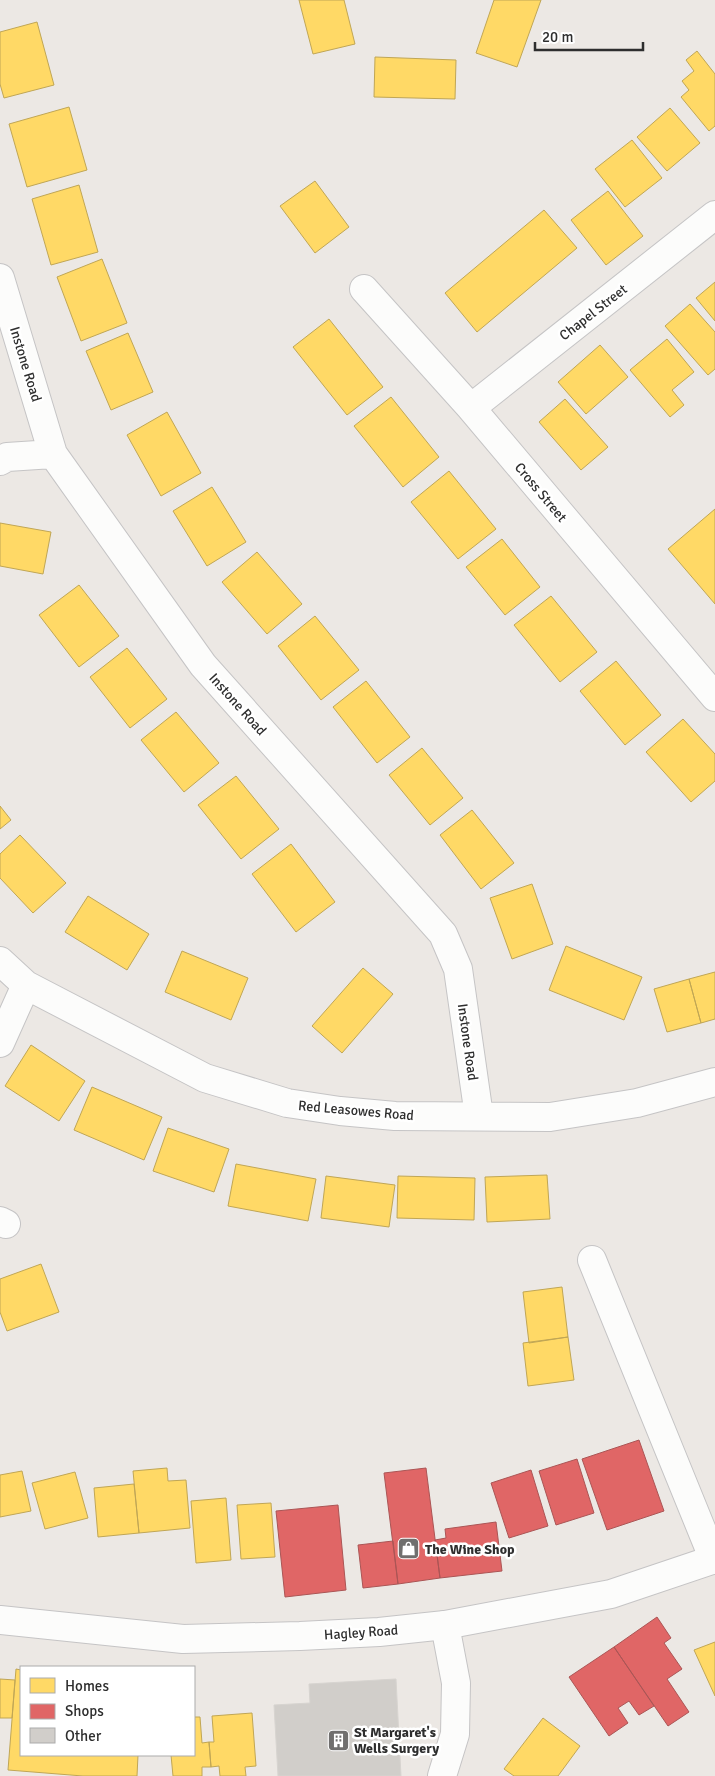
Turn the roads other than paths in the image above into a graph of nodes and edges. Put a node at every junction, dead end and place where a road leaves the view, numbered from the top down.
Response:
1 (715, 216) edge
2 (0, 278) edge
3 (364, 289) dead end
4 (471, 408) junction
5 (53, 454) junction
6 (0, 461) edge
7 (714, 693) edge
8 (0, 961) edge
9 (26, 985) junction
10 (0, 1043) edge
11 (715, 1082) edge
12 (479, 1116) junction
13 (592, 1260) dead end
14 (714, 1560) edge
15 (0, 1620) edge
16 (445, 1625) junction
17 (442, 1776) edge

1 - 4 street, Chapel Street
2 - 5 street, Instone Road
3 - 4 street, Cross Street
4 - 7 street, Cross Street
5 - 6 street
5 - 12 street, Instone Road
8 - 9 street, Red Leasowes Road
9 - 10 street
9 - 12 street, Red Leasowes Road
11 - 12 street, Red Leasowes Road
13 - 14 street
14 - 16 street, Hagley Road
15 - 16 street, Hagley Road
16 - 17 street

